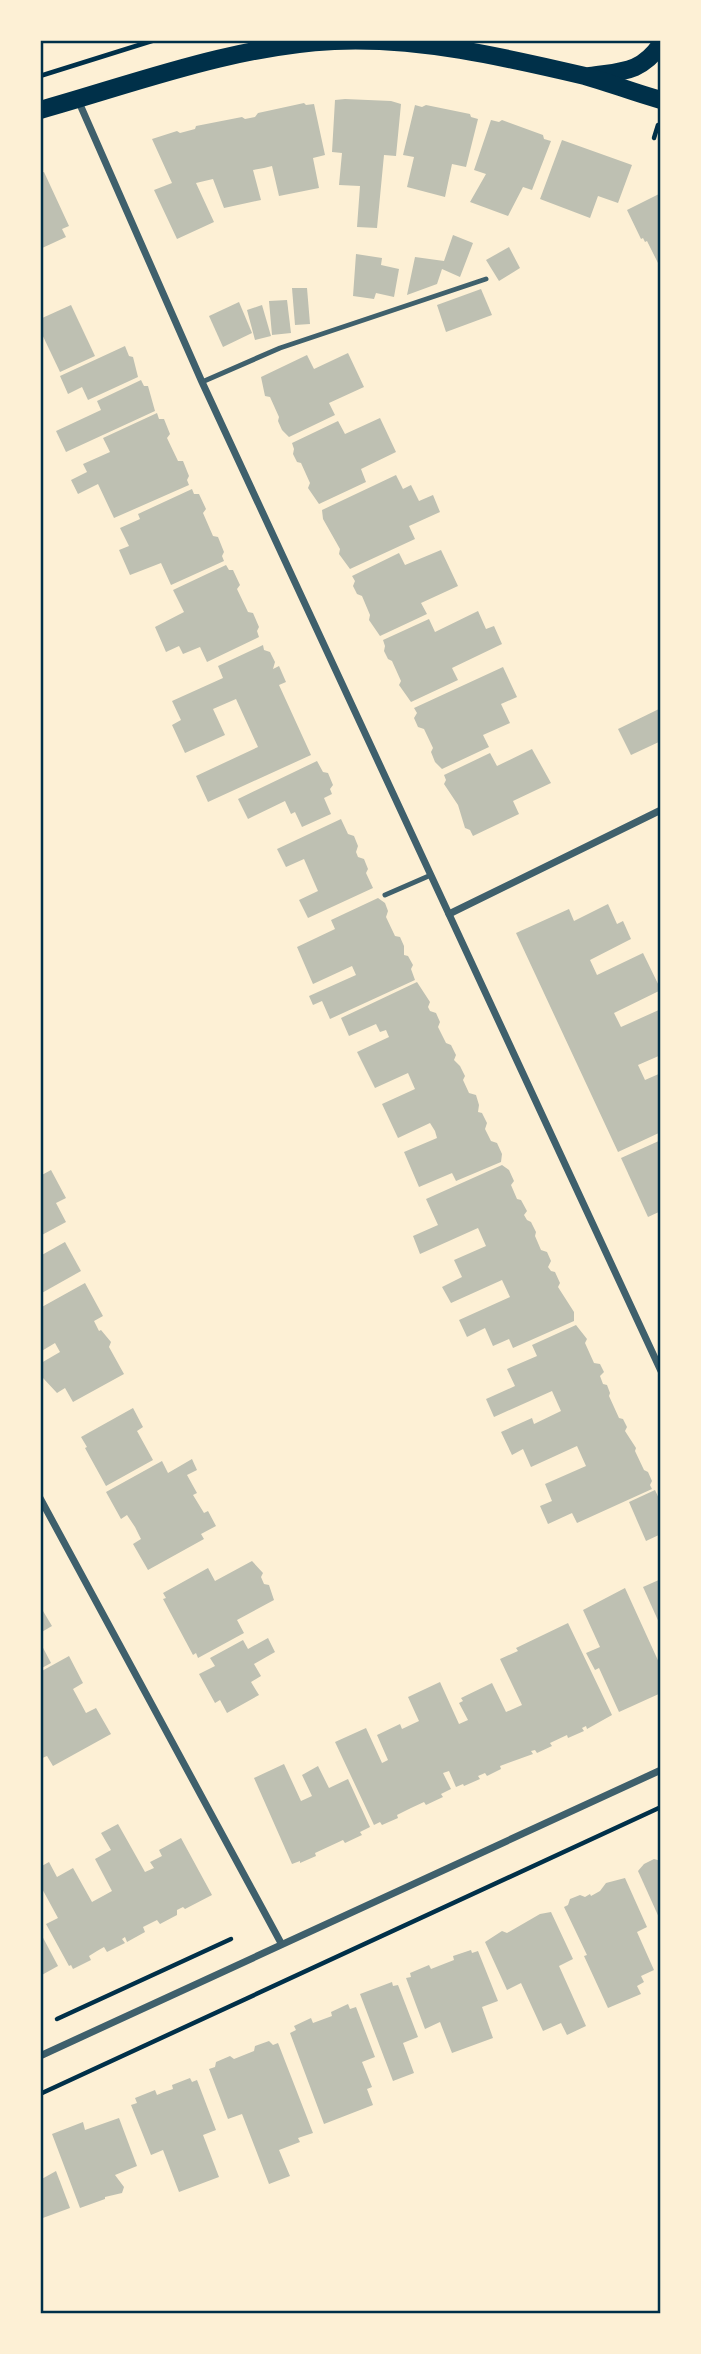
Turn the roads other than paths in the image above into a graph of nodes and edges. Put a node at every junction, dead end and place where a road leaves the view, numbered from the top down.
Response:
1 (332, 41) edge
2 (661, 44) edge
3 (587, 77) junction
4 (78, 100) junction
5 (661, 100) edge
6 (40, 110) edge
7 (486, 279) dead end
8 (202, 382) junction
9 (661, 810) edge
10 (431, 875) junction
11 (385, 895) dead end
12 (449, 914) junction
13 (661, 1371) edge
14 (40, 1497) edge
15 (661, 1770) edge
16 (281, 1943) junction
17 (40, 2056) edge

1 - 3 main road
1 - 4 main road
2 - 3 main road
3 - 5 main road
4 - 6 main road
4 - 8 street
7 - 8 lane
8 - 10 street
9 - 12 street
10 - 11 lane
10 - 12 street
12 - 13 street
14 - 16 street
15 - 16 street
16 - 17 street

